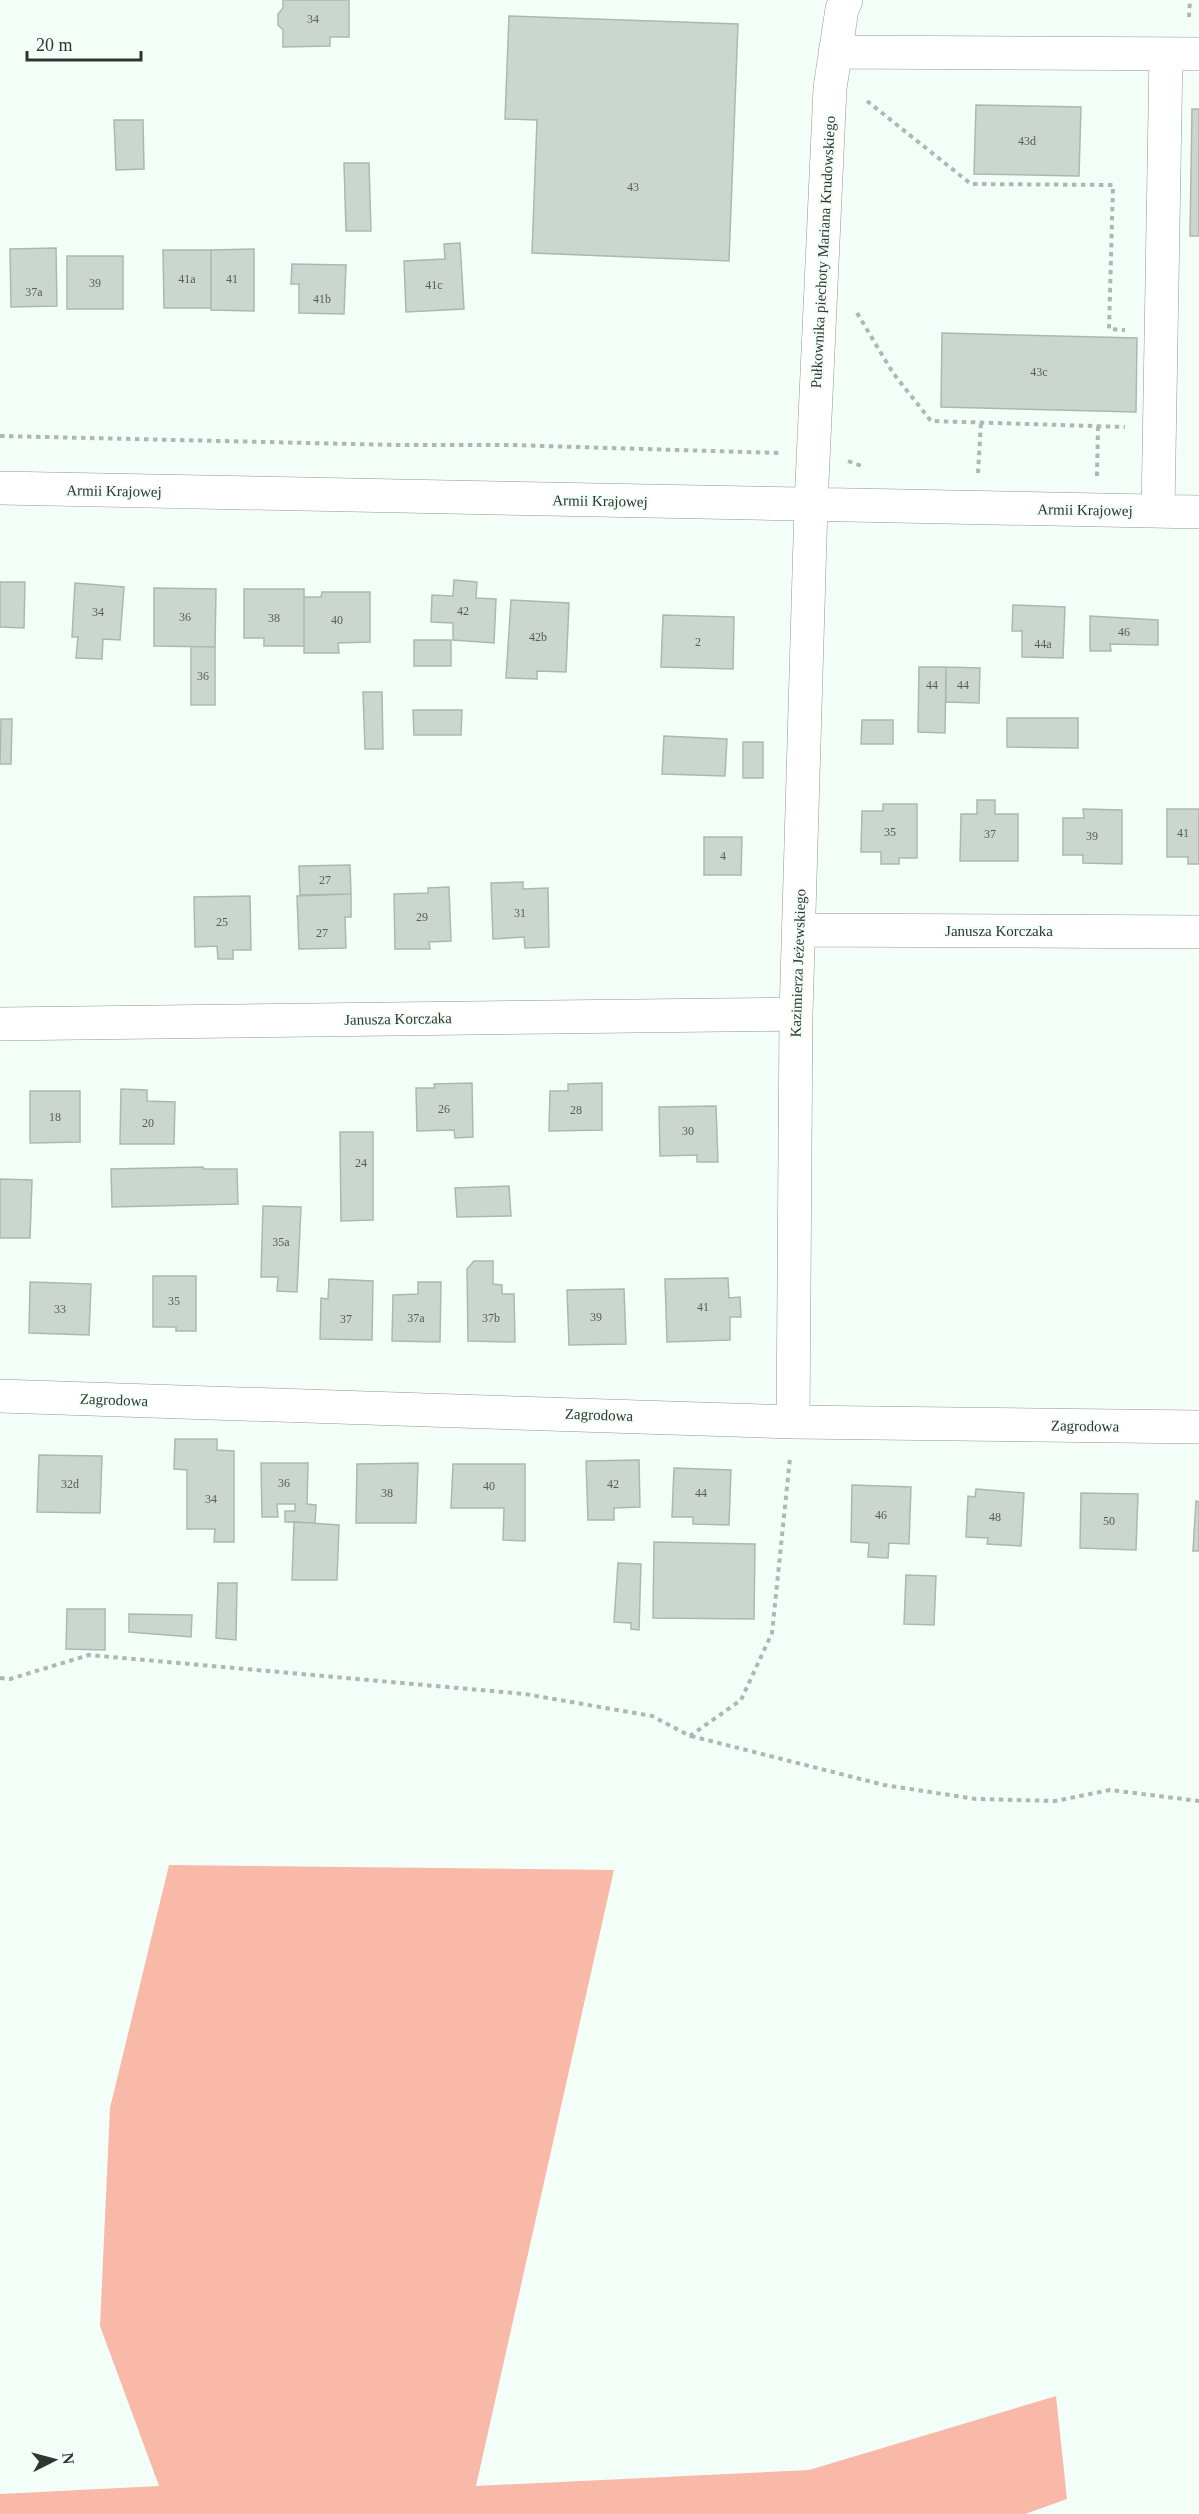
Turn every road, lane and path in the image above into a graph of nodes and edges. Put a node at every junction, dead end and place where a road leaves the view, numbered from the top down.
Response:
1 (846, 0) edge
2 (835, 52) junction
3 (1166, 54) junction
4 (1199, 54) edge
5 (861, 96) dead end
6 (857, 312) dead end
7 (1161, 332) junction
8 (981, 422) junction
9 (1098, 426) junction
10 (1159, 428) junction
11 (0, 436) edge
12 (784, 453) dead end
13 (978, 483) dead end
14 (1096, 485) dead end
15 (0, 488) edge
16 (811, 505) junction
17 (1158, 512) junction
18 (1199, 512) edge
19 (800, 930) junction
20 (1199, 932) edge
21 (796, 1014) junction
22 (0, 1024) edge
23 (0, 1396) edge
24 (794, 1422) junction
25 (1199, 1427) edge
26 (0, 1678) edge
27 (690, 1736) junction
28 (1199, 1801) edge

1 - 2 street, Pułkownika piechoty Mariana Krudowskiego
2 - 3 street
2 - 16 street, Pułkownika piechoty Mariana Krudowskiego
3 - 4 street
3 - 7 street
5 - 7 path
6 - 8 path
7 - 10 street
8 - 9 path
8 - 13 path
9 - 10 path
9 - 14 path
10 - 17 street
11 - 12 path
15 - 16 street, Armii Krajowej
16 - 17 street, Armii Krajowej
16 - 19 street, Kazimierza Jeżewskiego
17 - 18 street, Armii Krajowej
19 - 20 street, Janusza Korczaka
19 - 21 street, Kazimierza Jeżewskiego
21 - 22 street, Janusza Korczaka
21 - 24 street, Kazimierza Jeżewskiego
23 - 24 street, Zagrodowa
24 - 25 street, Zagrodowa
24 - 27 path
26 - 27 path
27 - 28 path

